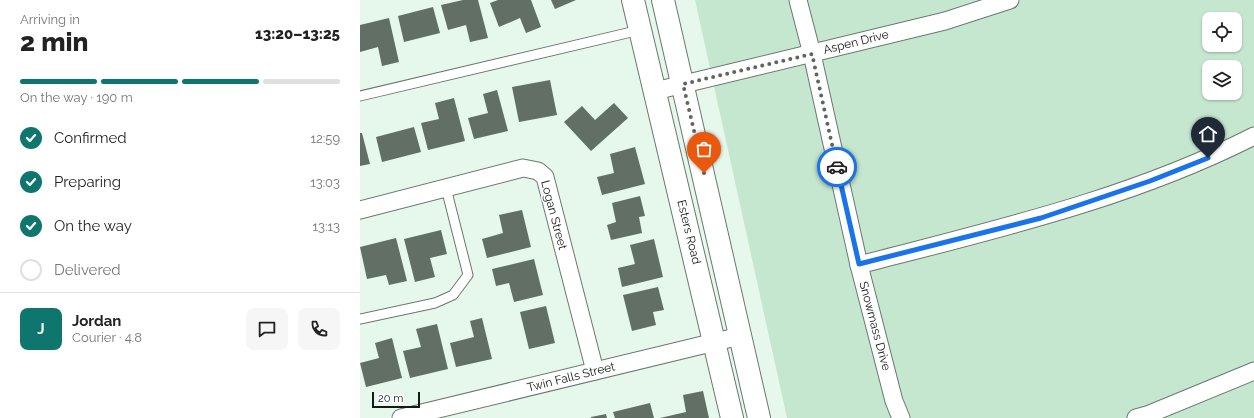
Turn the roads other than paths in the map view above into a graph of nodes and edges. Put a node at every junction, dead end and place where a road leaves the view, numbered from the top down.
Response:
1 (633, 0) edge
2 (663, 0) edge
3 (798, 0) edge
4 (1010, 0) edge
5 (640, 30) junction
6 (812, 54) junction
7 (683, 84) junction
8 (655, 91) junction
9 (360, 96) edge
10 (1254, 136) edge
11 (446, 188) junction
12 (360, 210) edge
13 (859, 264) junction
14 (360, 319) edge
15 (740, 336) junction
16 (716, 342) junction
17 (595, 370) junction
18 (1254, 371) edge
19 (401, 418) edge
20 (732, 418) edge
21 (759, 418) edge
22 (902, 418) edge
23 (1136, 418) edge

1 - 5 main road, Esters Road
2 - 7 main road
3 - 6 street, Snowmass Drive
4 - 6 street, Aspen Drive
5 - 8 main road, Esters Road
5 - 9 lane
6 - 7 street, Aspen Drive
6 - 13 street, Snowmass Drive
7 - 8 street, Aspen Drive
7 - 15 main road
8 - 16 main road, Esters Road
10 - 13 street
11 - 12 street, Logan Street
11 - 14 lane
11 - 17 street, Logan Street
13 - 22 street, Snowmass Drive
15 - 16 street, Twin Falls Street
15 - 21 main road
16 - 17 street, Twin Falls Street
16 - 20 main road, Esters Road
17 - 19 street, Twin Falls Street
18 - 23 street

